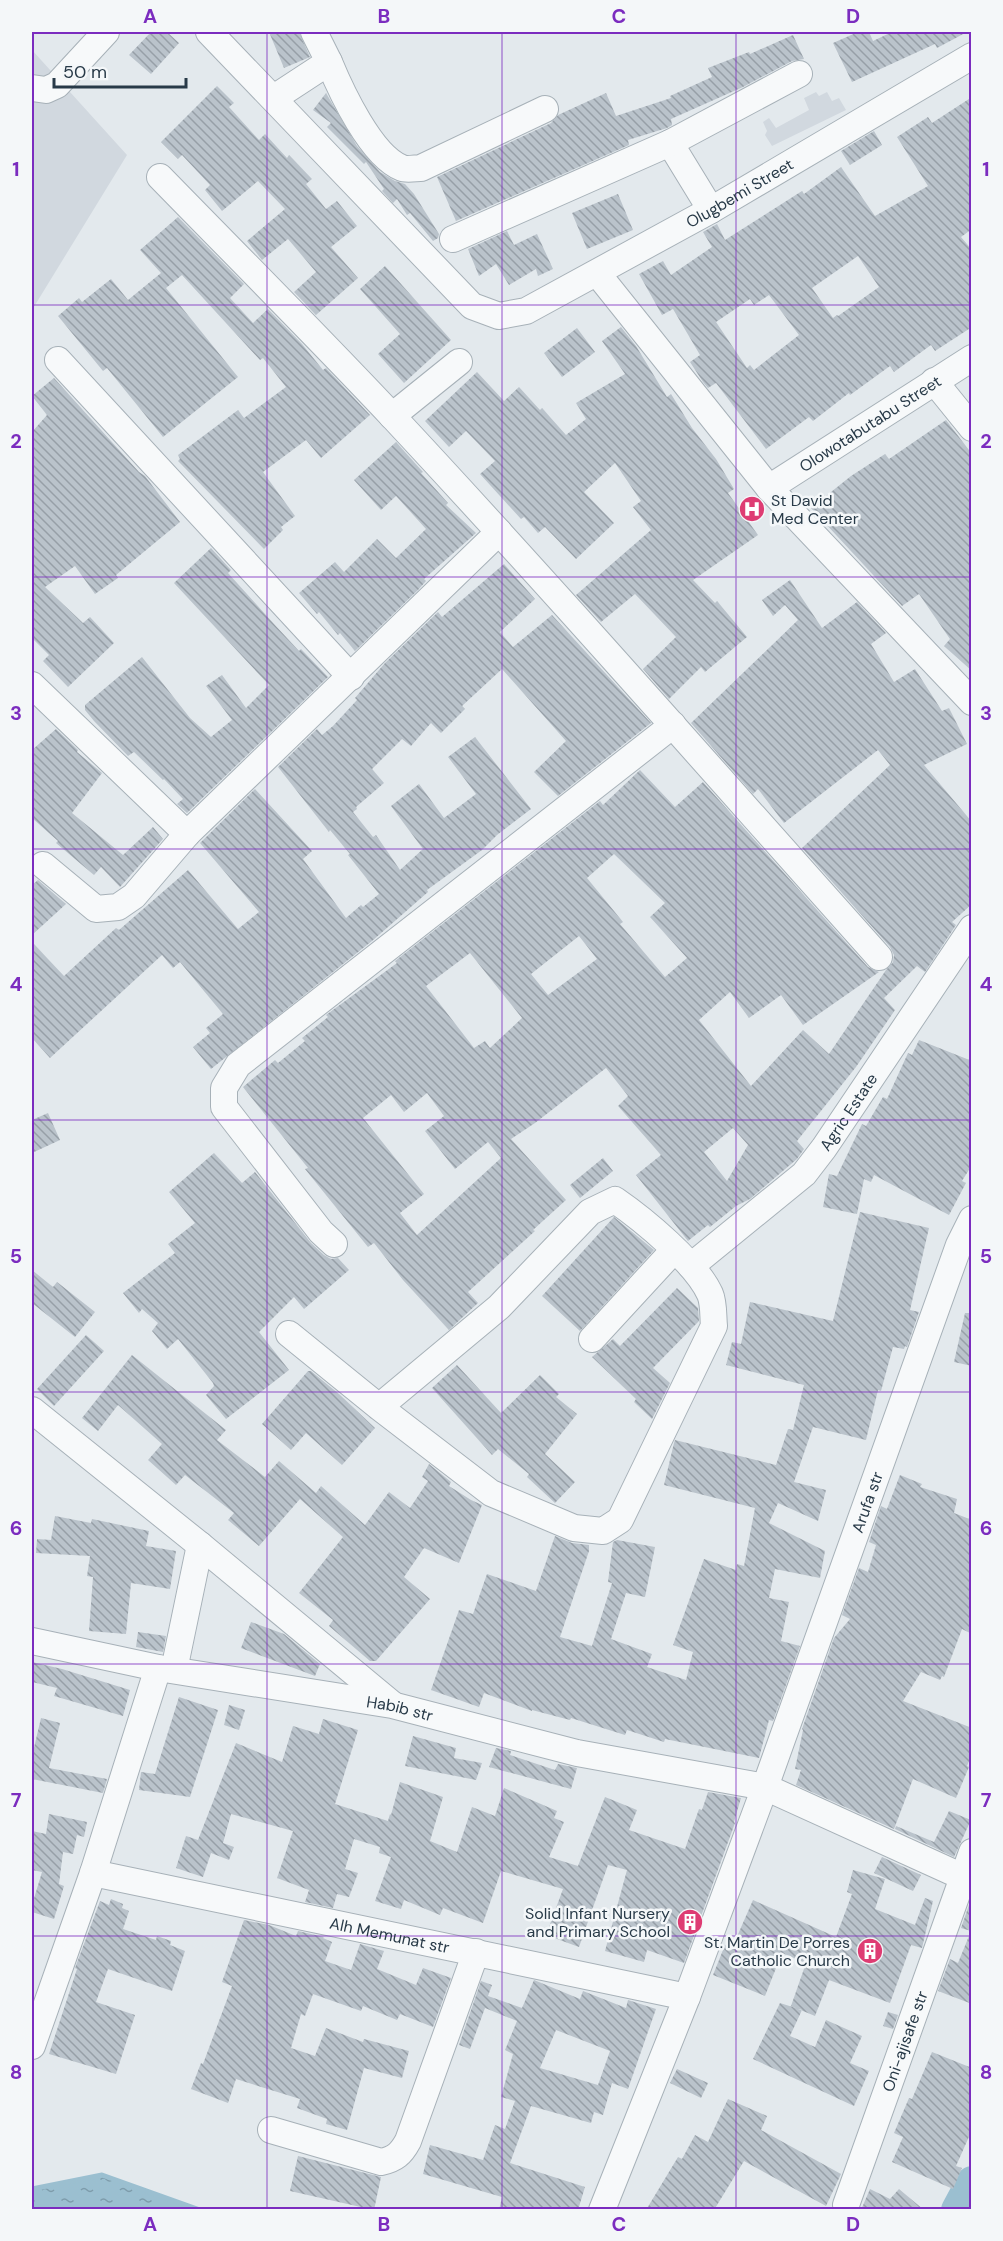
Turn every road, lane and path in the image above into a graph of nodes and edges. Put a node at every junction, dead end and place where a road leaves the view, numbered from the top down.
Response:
1 (106, 32) edge
2 (209, 32) edge
3 (314, 32) edge
4 (972, 56) edge
5 (329, 62) junction
6 (799, 74) dead end
7 (32, 88) edge
8 (274, 98) junction
9 (545, 109) dead end
10 (670, 143) junction
11 (160, 177) dead end
12 (711, 210) junction
13 (453, 239) dead end
14 (597, 273) junction
15 (972, 358) edge
16 (58, 360) dead end
17 (459, 362) dead end
18 (934, 381) junction
19 (392, 416) junction
20 (972, 428) edge
21 (769, 488) junction
22 (499, 532) junction
23 (351, 677) junction
24 (32, 685) edge
25 (972, 702) edge
26 (673, 724) junction
27 (187, 834) junction
28 (43, 865) dead end
29 (972, 928) edge
30 (879, 957) dead end
31 (972, 1219) edge
32 (334, 1244) dead end
33 (965, 1247) edge
34 (682, 1258) junction
35 (290, 1334) dead end
36 (592, 1339) dead end
37 (379, 1407) junction
38 (32, 1410) edge
39 (200, 1545) junction
40 (32, 1641) edge
41 (166, 1669) junction
42 (392, 1704) junction
43 (765, 1787) junction
44 (972, 1852) edge
45 (93, 1874) junction
46 (963, 1877) junction
47 (476, 1952) junction
48 (687, 1996) junction
49 (32, 2046) edge
50 (271, 2130) dead end
51 (846, 2205) dead end
52 (602, 2210) edge

1 - 7 street
2 - 8 street
3 - 5 street
4 - 12 street, Olugbemi Street
5 - 8 street
5 - 9 street
6 - 10 street
8 - 14 street, Olugbemi Street
10 - 12 street
10 - 13 street
11 - 19 street
12 - 14 street, Olugbemi Street
14 - 21 street
15 - 18 street, Olowotabutabu Street
16 - 23 street
17 - 19 street
18 - 20 street
18 - 21 street, Olowotabutabu Street
19 - 22 street
21 - 25 street
22 - 23 street
22 - 26 street
23 - 27 street
24 - 27 street
26 - 30 street
26 - 32 street
27 - 28 street
29 - 34 street, Agric Estate
31 - 33 street, Arufa str
33 - 43 street, Arufa str
34 - 36 street, Agric Estate
34 - 37 street
34 - 37 street
35 - 37 street
38 - 39 street
39 - 41 street
39 - 42 street
40 - 41 street, Habib str
41 - 42 street, Habib str
41 - 45 street
42 - 43 street, Habib str
43 - 46 street
43 - 48 street
44 - 46 street, Oni-ajisafe str
45 - 47 street, Alh Memunat str
45 - 49 street
46 - 51 street, Oni-ajisafe str
47 - 48 street, Alh Memunat str
47 - 50 street
48 - 52 street

